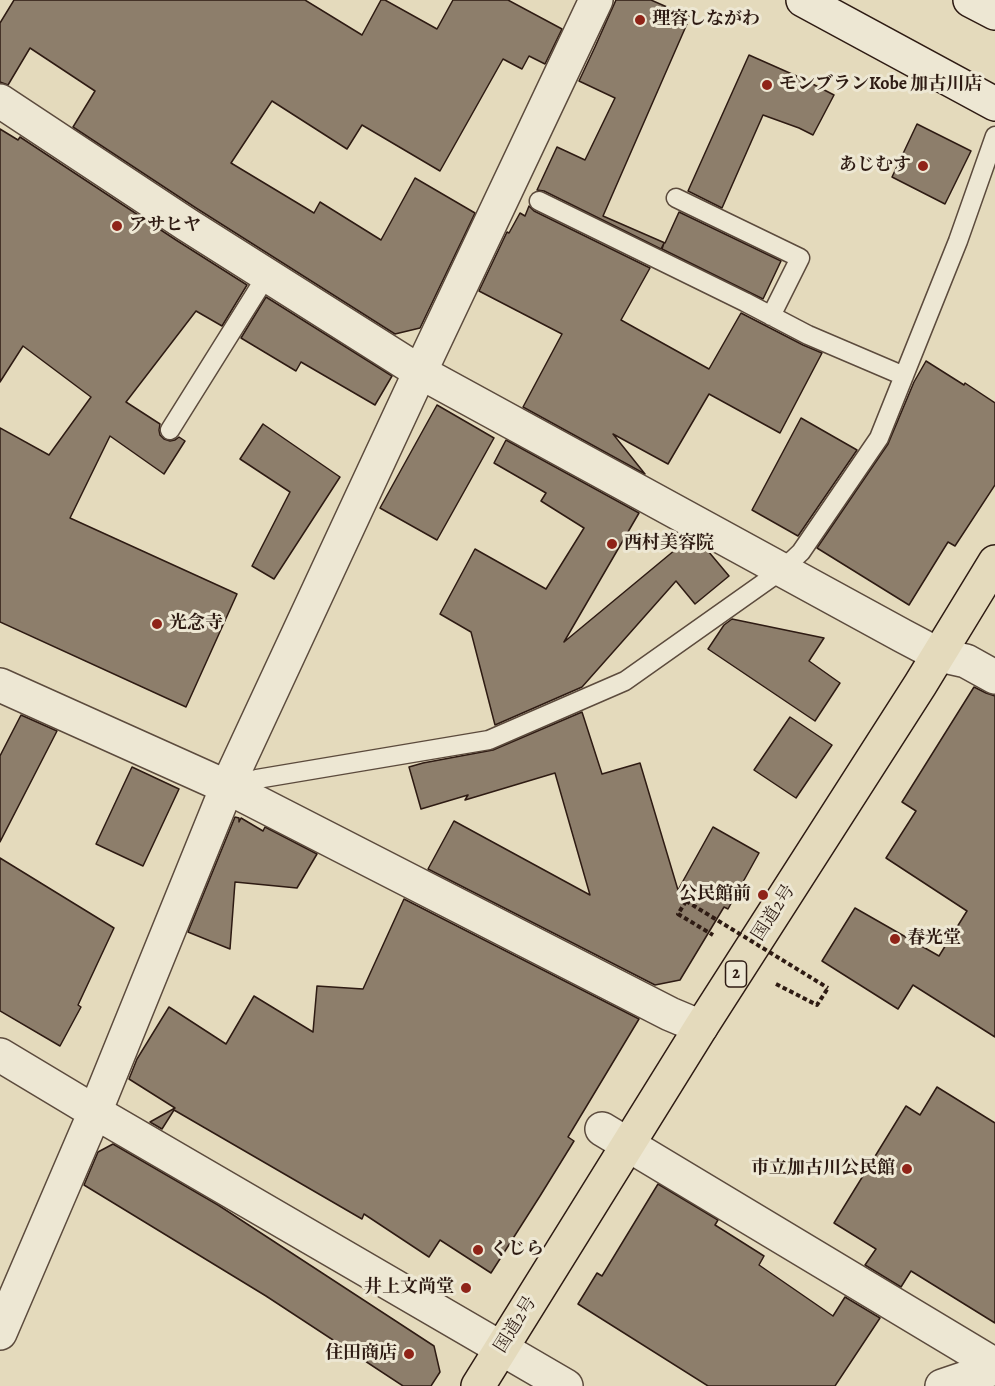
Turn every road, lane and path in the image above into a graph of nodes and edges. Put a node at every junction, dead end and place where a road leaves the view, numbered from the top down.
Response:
1 (596, 0) edge
2 (803, 0) edge
3 (970, 0) edge
4 (995, 13) edge
5 (0, 101) edge
6 (995, 104) edge
7 (995, 136) edge
8 (676, 198) dead end
9 (539, 201) dead end
10 (267, 274) junction
11 (771, 316) junction
12 (420, 372) junction
13 (904, 375) junction
14 (170, 430) dead end
15 (995, 562) edge
16 (782, 570) junction
17 (939, 655) junction
18 (995, 676) edge
19 (0, 685) edge
20 (227, 787) junction
21 (720, 939) dead end
22 (770, 981) dead end
23 (701, 1028) junction
24 (0, 1055) edge
25 (95, 1112) junction
26 (616, 1136) junction
27 (0, 1333) edge
28 (501, 1348) junction
29 (995, 1367) edge
30 (478, 1386) edge
31 (566, 1386) edge
32 (942, 1386) edge

1 - 12 street
2 - 6 street
3 - 4 street
5 - 10 street
7 - 13 lane
8 - 11 lane
9 - 11 lane
10 - 12 street
10 - 14 lane
11 - 13 lane
12 - 16 street
12 - 20 street
13 - 16 lane
15 - 17 highway, 国道2号 / 2
16 - 17 street
16 - 20 lane
17 - 18 street
17 - 23 highway, 国道2号 / 2
19 - 20 street
20 - 23 street
20 - 25 street
21 - 22 path, bridge
23 - 26 highway, 国道2号 / 2
24 - 25 street
25 - 27 street
25 - 28 street
26 - 28 highway, 国道2号 / 2
26 - 29 street
28 - 30 highway, 国道2号 / 2
28 - 31 street
29 - 32 street

